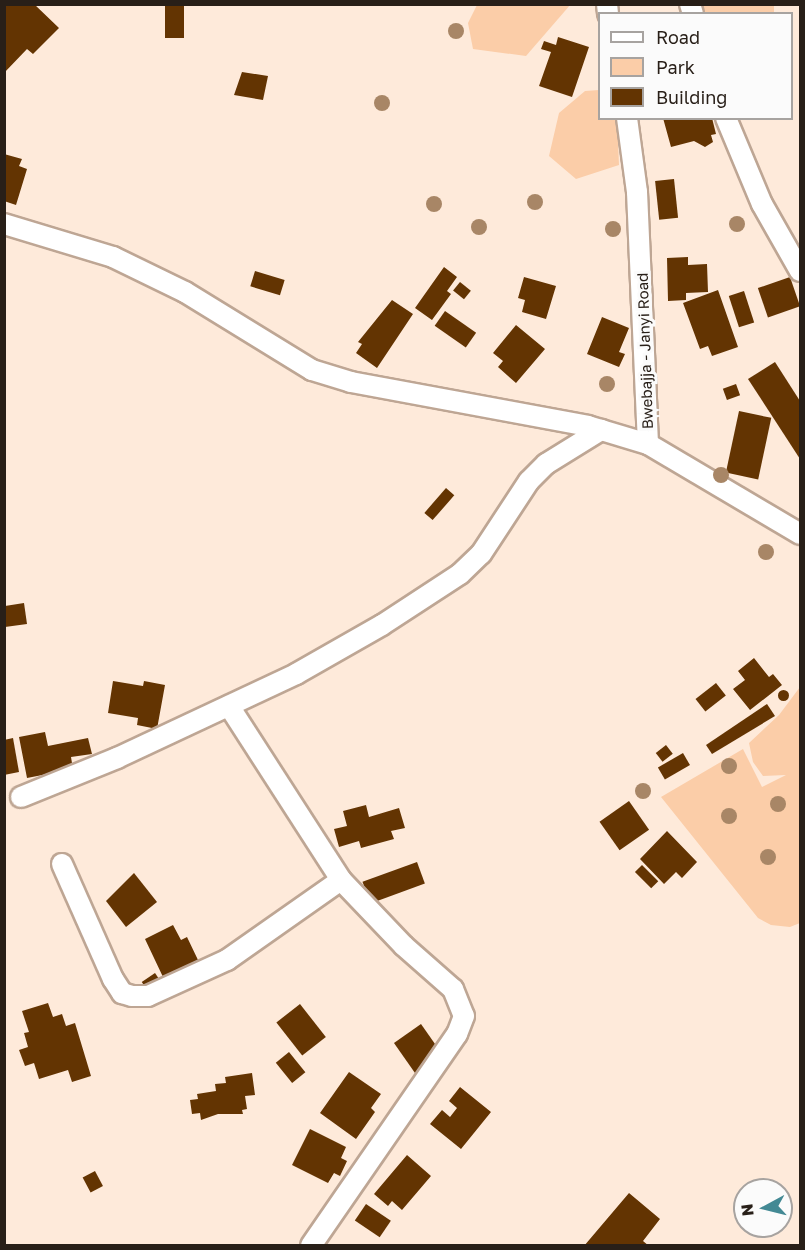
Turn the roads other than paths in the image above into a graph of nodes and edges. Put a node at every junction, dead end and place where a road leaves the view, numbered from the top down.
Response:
1 (627, 120) edge
2 (727, 120) edge
3 (4, 224) edge
4 (801, 271) edge
5 (601, 430) junction
6 (648, 444) junction
7 (801, 534) edge
8 (229, 706) junction
9 (21, 797) dead end
10 (62, 864) dead end
11 (341, 880) junction
12 (311, 1245) edge

1 - 6 street, Bwebajja - Janyi Road
2 - 4 street
3 - 5 street
5 - 6 street
5 - 8 street
6 - 7 street, Bwebajja - Janyi Road
8 - 9 street
8 - 11 street
10 - 11 street
11 - 12 street

